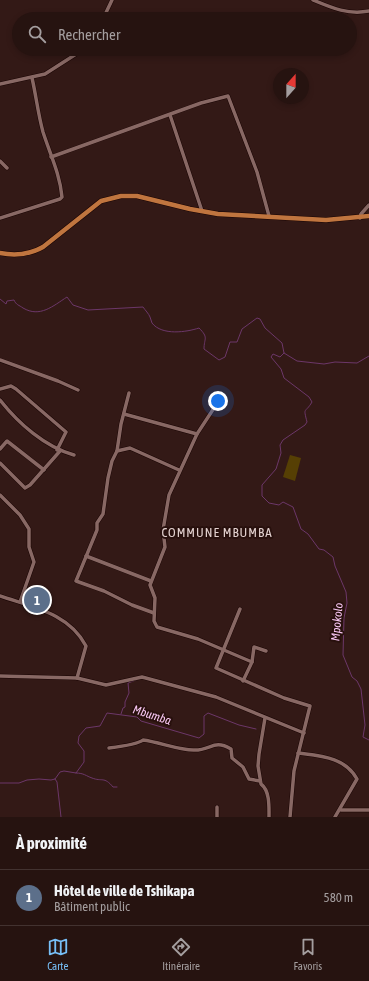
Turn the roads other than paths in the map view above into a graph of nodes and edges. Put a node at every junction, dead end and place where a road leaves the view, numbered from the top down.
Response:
1 (112, 0) edge
2 (313, 0) edge
3 (369, 11) edge
4 (106, 12) edge
5 (342, 12) edge
6 (357, 13) edge
7 (74, 56) edge
8 (32, 78) junction
9 (0, 84) edge
10 (170, 115) junction
11 (51, 157) junction
12 (0, 161) edge
13 (7, 168) dead end
14 (369, 204) edge
15 (202, 211) junction
16 (269, 216) junction
17 (369, 216) edge
18 (0, 218) edge
19 (360, 218) junction
20 (0, 253) edge
21 (0, 360) edge
22 (0, 389) edge
23 (78, 390) dead end
24 (129, 393) dead end
25 (0, 400) edge
26 (216, 405) dead end
27 (124, 414) junction
28 (196, 434) junction
29 (0, 448) edge
30 (58, 450) junction
31 (118, 451) junction
32 (74, 455) dead end
33 (0, 463) edge
34 (44, 470) junction
35 (179, 470) junction
36 (0, 494) edge
37 (86, 556) junction
38 (151, 581) junction
39 (0, 597) edge
40 (20, 602) junction
41 (240, 608) dead end
42 (154, 613) junction
43 (222, 649) junction
44 (266, 651) dead end
45 (252, 662) junction
46 (0, 676) edge
47 (77, 678) junction
48 (244, 681) junction
49 (265, 718) junction
50 (304, 733) junction
51 (110, 748) dead end
52 (298, 753) junction
53 (260, 782) junction
54 (217, 807) dead end
55 (341, 810) junction
56 (369, 810) edge
57 (217, 817) edge
58 (269, 817) edge
59 (290, 817) edge
60 (335, 817) edge

1 - 4 street
2 - 5 street
3 - 6 street
7 - 8 street
8 - 9 street
8 - 11 street
10 - 11 street
10 - 15 street
10 - 16 street
11 - 18 street
12 - 13 street
14 - 19 street
15 - 16 main road
15 - 20 main road
16 - 19 main road
17 - 19 main road
21 - 23 street
22 - 30 street
24 - 27 street
25 - 30 street
26 - 28 street
27 - 28 street
27 - 31 street
28 - 35 street
29 - 34 street
30 - 32 street
30 - 34 street
31 - 35 street
31 - 37 street
33 - 34 street
35 - 38 street
36 - 40 street
37 - 38 street
37 - 42 street
38 - 42 street
39 - 40 street
40 - 47 street
41 - 43 street
42 - 43 street
43 - 45 street
43 - 48 street
44 - 45 street
45 - 48 street
46 - 47 street
47 - 49 street
48 - 50 street
49 - 50 street
49 - 53 street
50 - 52 street
51 - 53 street
52 - 55 street
52 - 59 street
53 - 58 street
54 - 57 street
55 - 56 street
55 - 60 street

